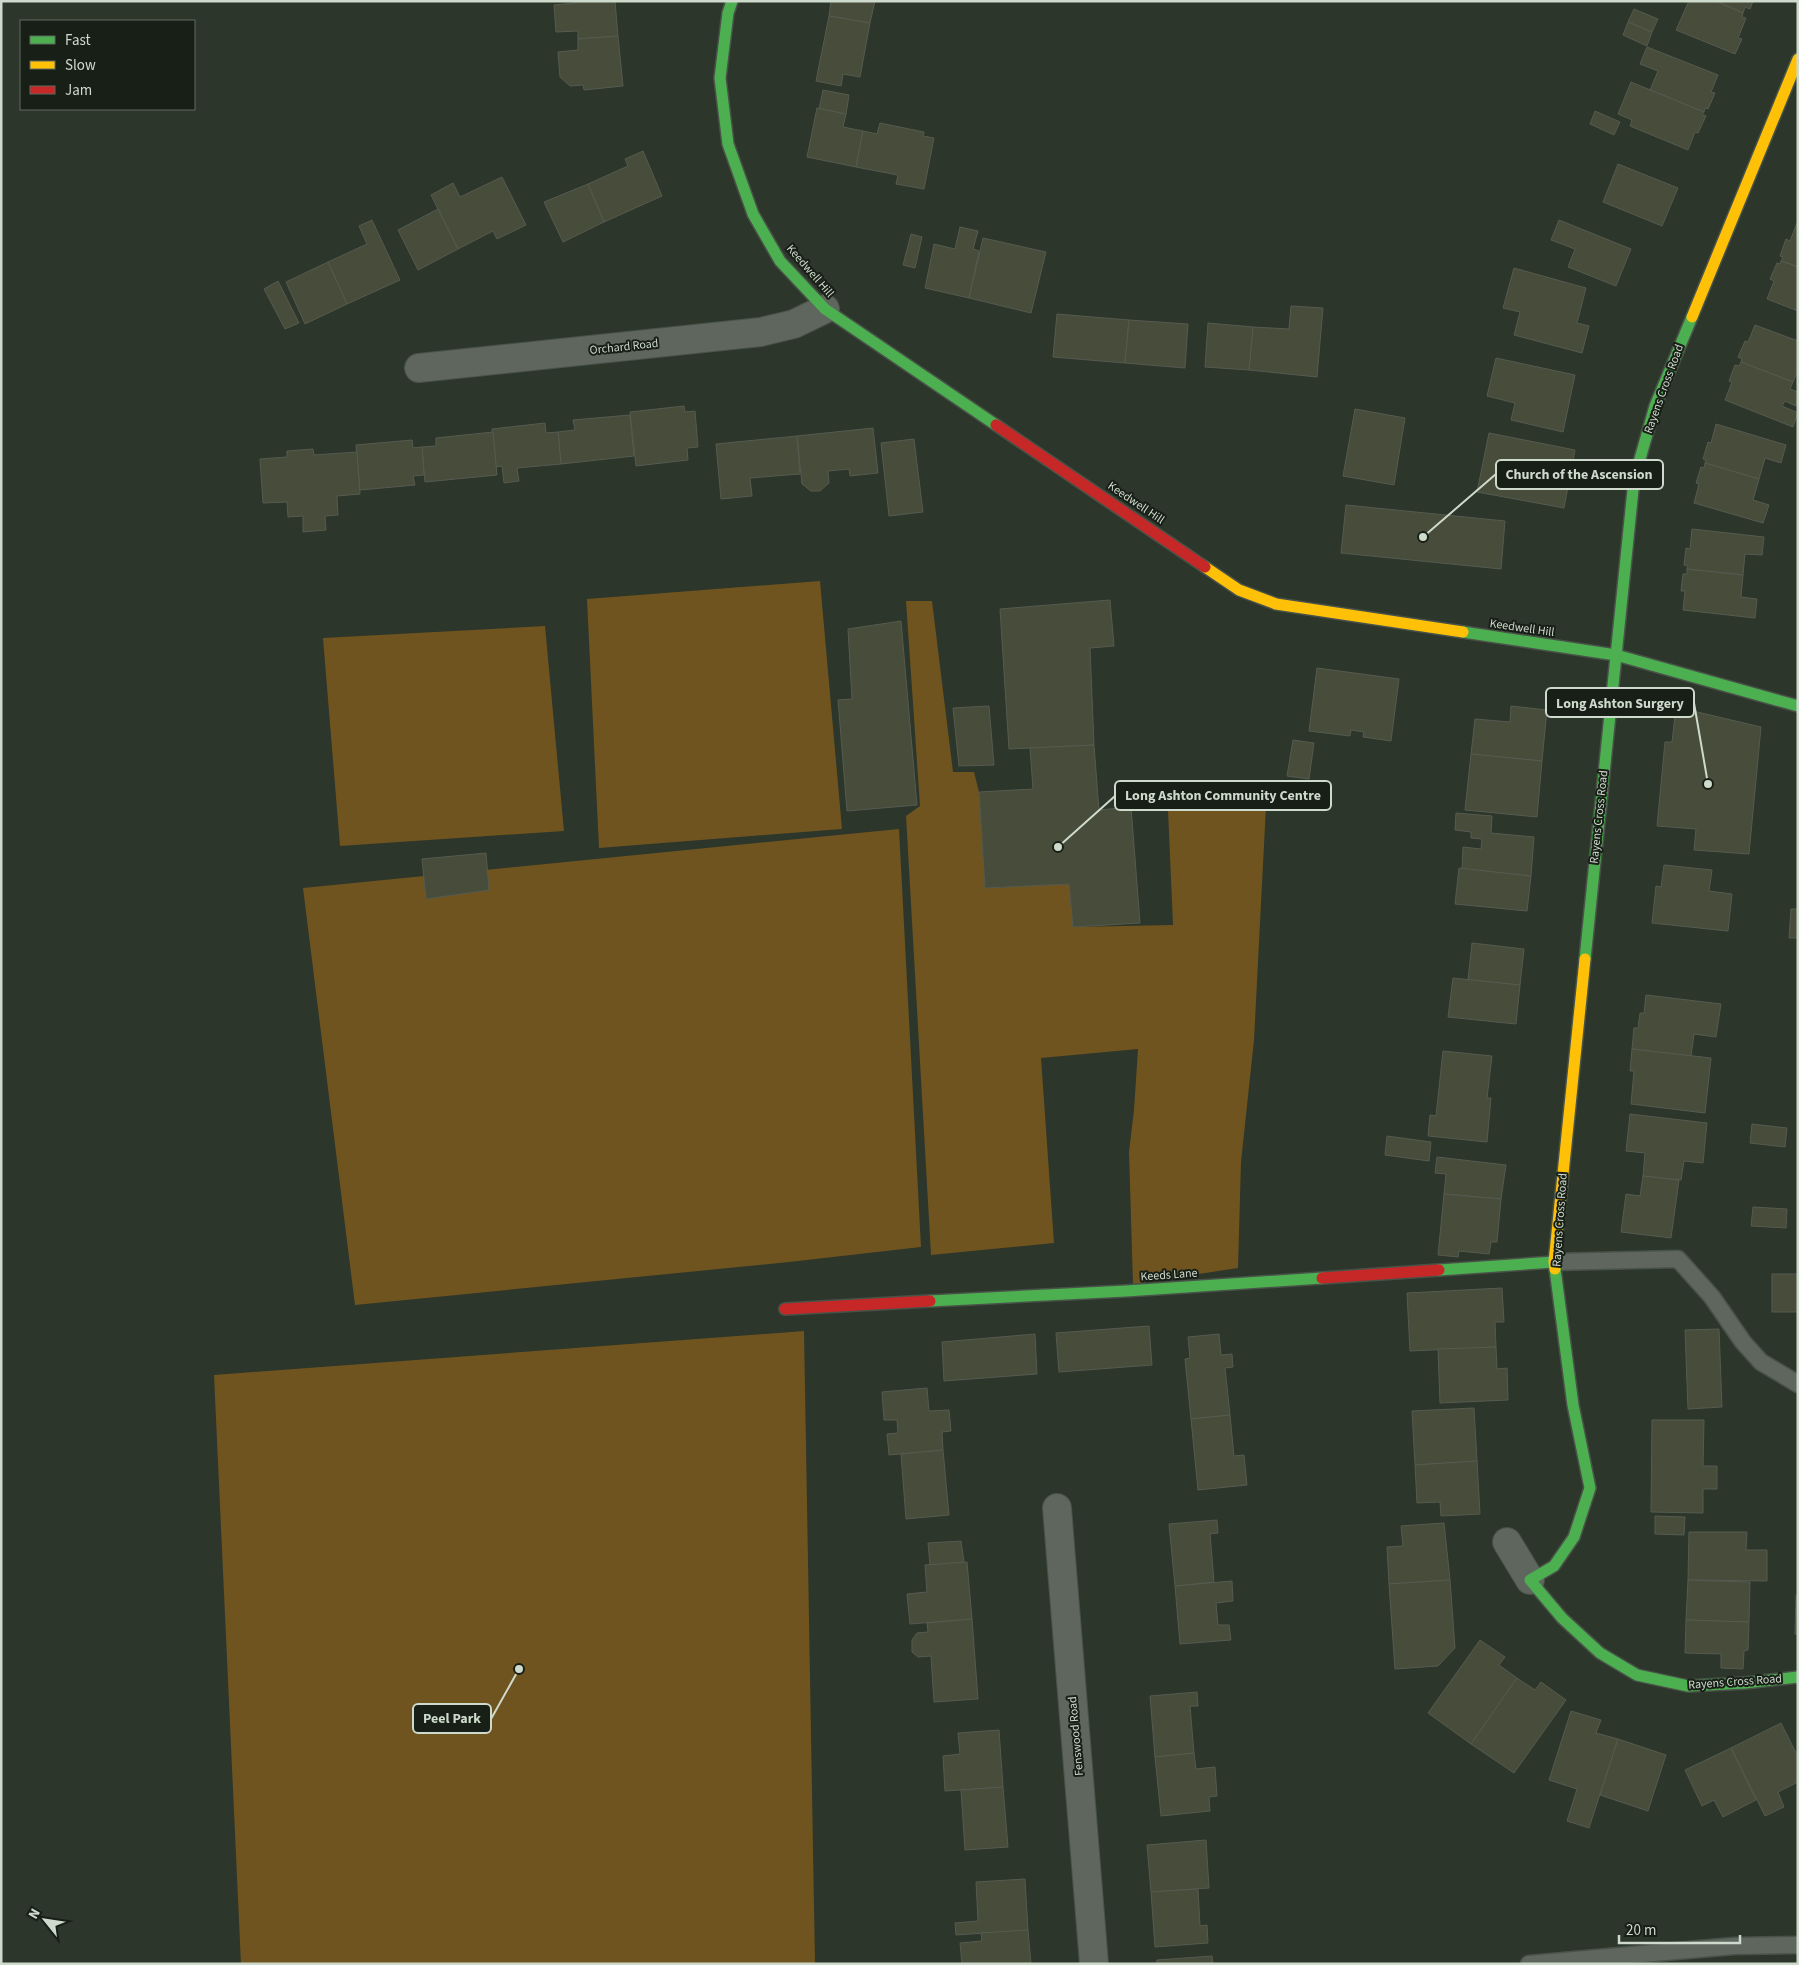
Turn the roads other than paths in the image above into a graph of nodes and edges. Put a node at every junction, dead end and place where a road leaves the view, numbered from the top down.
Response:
1 (732, 1) edge
2 (1798, 60) edge
3 (824, 309) junction
4 (419, 368) dead end
5 (1616, 655) junction
6 (1798, 706) edge
7 (1554, 1262) junction
8 (785, 1309) dead end
9 (1798, 1384) edge
10 (1057, 1508) dead end
11 (1506, 1542) dead end
12 (1530, 1580) junction
13 (1798, 1677) edge
14 (1798, 1945) edge
15 (1094, 1964) edge
16 (1529, 1964) edge

1 - 3 street, Keedwell Hill
2 - 5 street, Rayens Cross Road
3 - 4 street, Orchard Road
3 - 5 street, Keedwell Hill
5 - 6 street, Keedwell Hill
5 - 7 street, Rayens Cross Road
7 - 8 street, Keeds Lane
7 - 9 lane
7 - 12 street, Rayens Cross Road
10 - 15 street, Fenswood Road
11 - 12 street, Rayens Cross Road
12 - 13 street, Rayens Cross Road
14 - 16 lane

